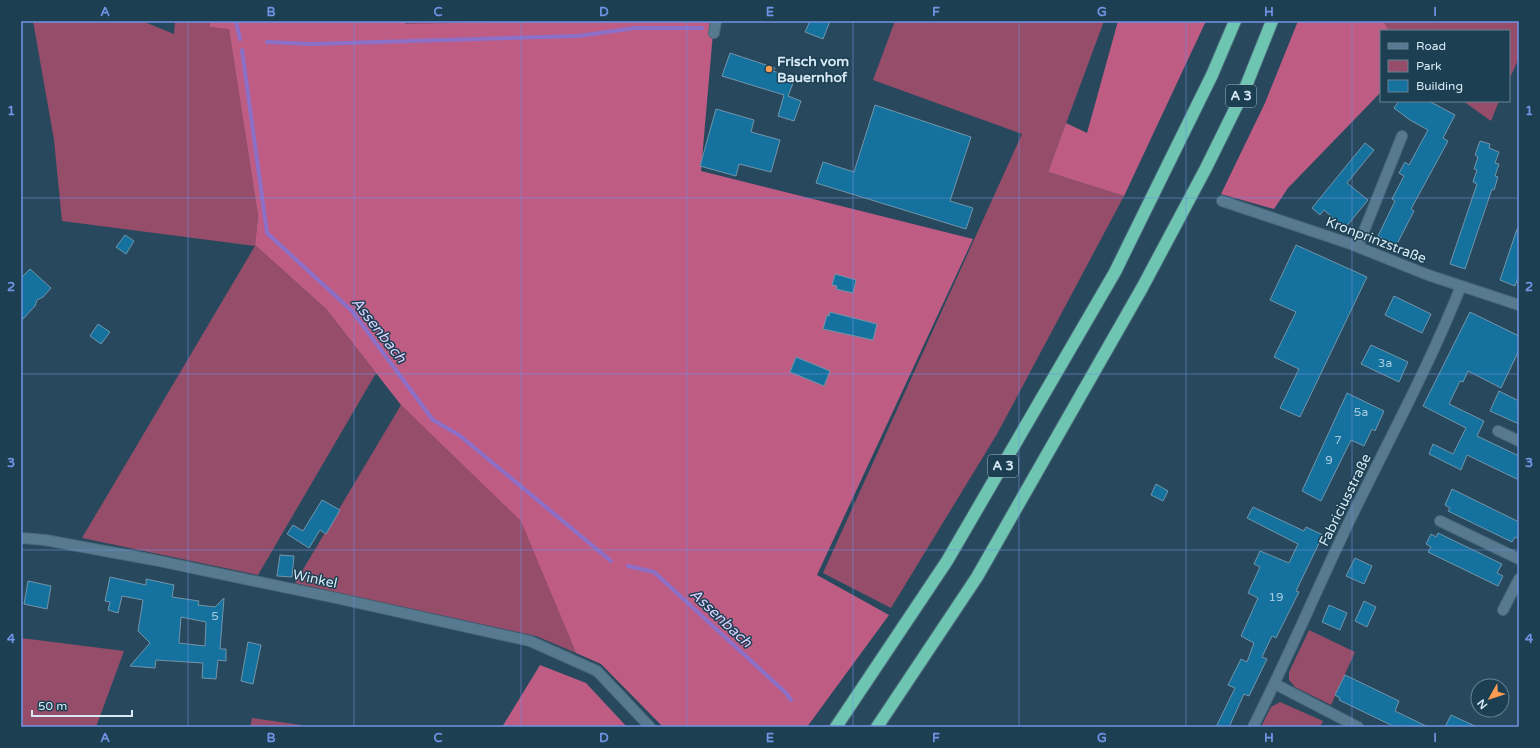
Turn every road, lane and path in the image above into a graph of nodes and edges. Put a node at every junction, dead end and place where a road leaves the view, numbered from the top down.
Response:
1 (716, 21) edge
2 (1235, 21) edge
3 (1272, 21) edge
4 (714, 34) dead end
5 (1402, 136) dead end
6 (1222, 201) dead end
7 (1358, 246) junction
8 (1461, 286) junction
9 (1519, 305) edge
10 (1498, 431) dead end
11 (1519, 441) edge
12 (1440, 521) dead end
13 (21, 538) edge
14 (1519, 559) edge
15 (1519, 579) edge
16 (1503, 610) dead end
17 (1275, 684) junction
18 (650, 727) edge
19 (836, 727) edge
20 (877, 727) edge
21 (1253, 727) edge
22 (1358, 727) edge

1 - 4 street
2 - 19 highway, A 3
3 - 20 highway, A 3
5 - 7 street
6 - 7 street, Kronprinzstraße
7 - 8 street, Kronprinzstraße
8 - 9 street, Kronprinzstraße
8 - 17 street, Fabriciusstraße
10 - 11 street
12 - 14 street
13 - 18 street, Winkel
15 - 16 street
17 - 21 street, Fabriciusstraße
17 - 22 street

